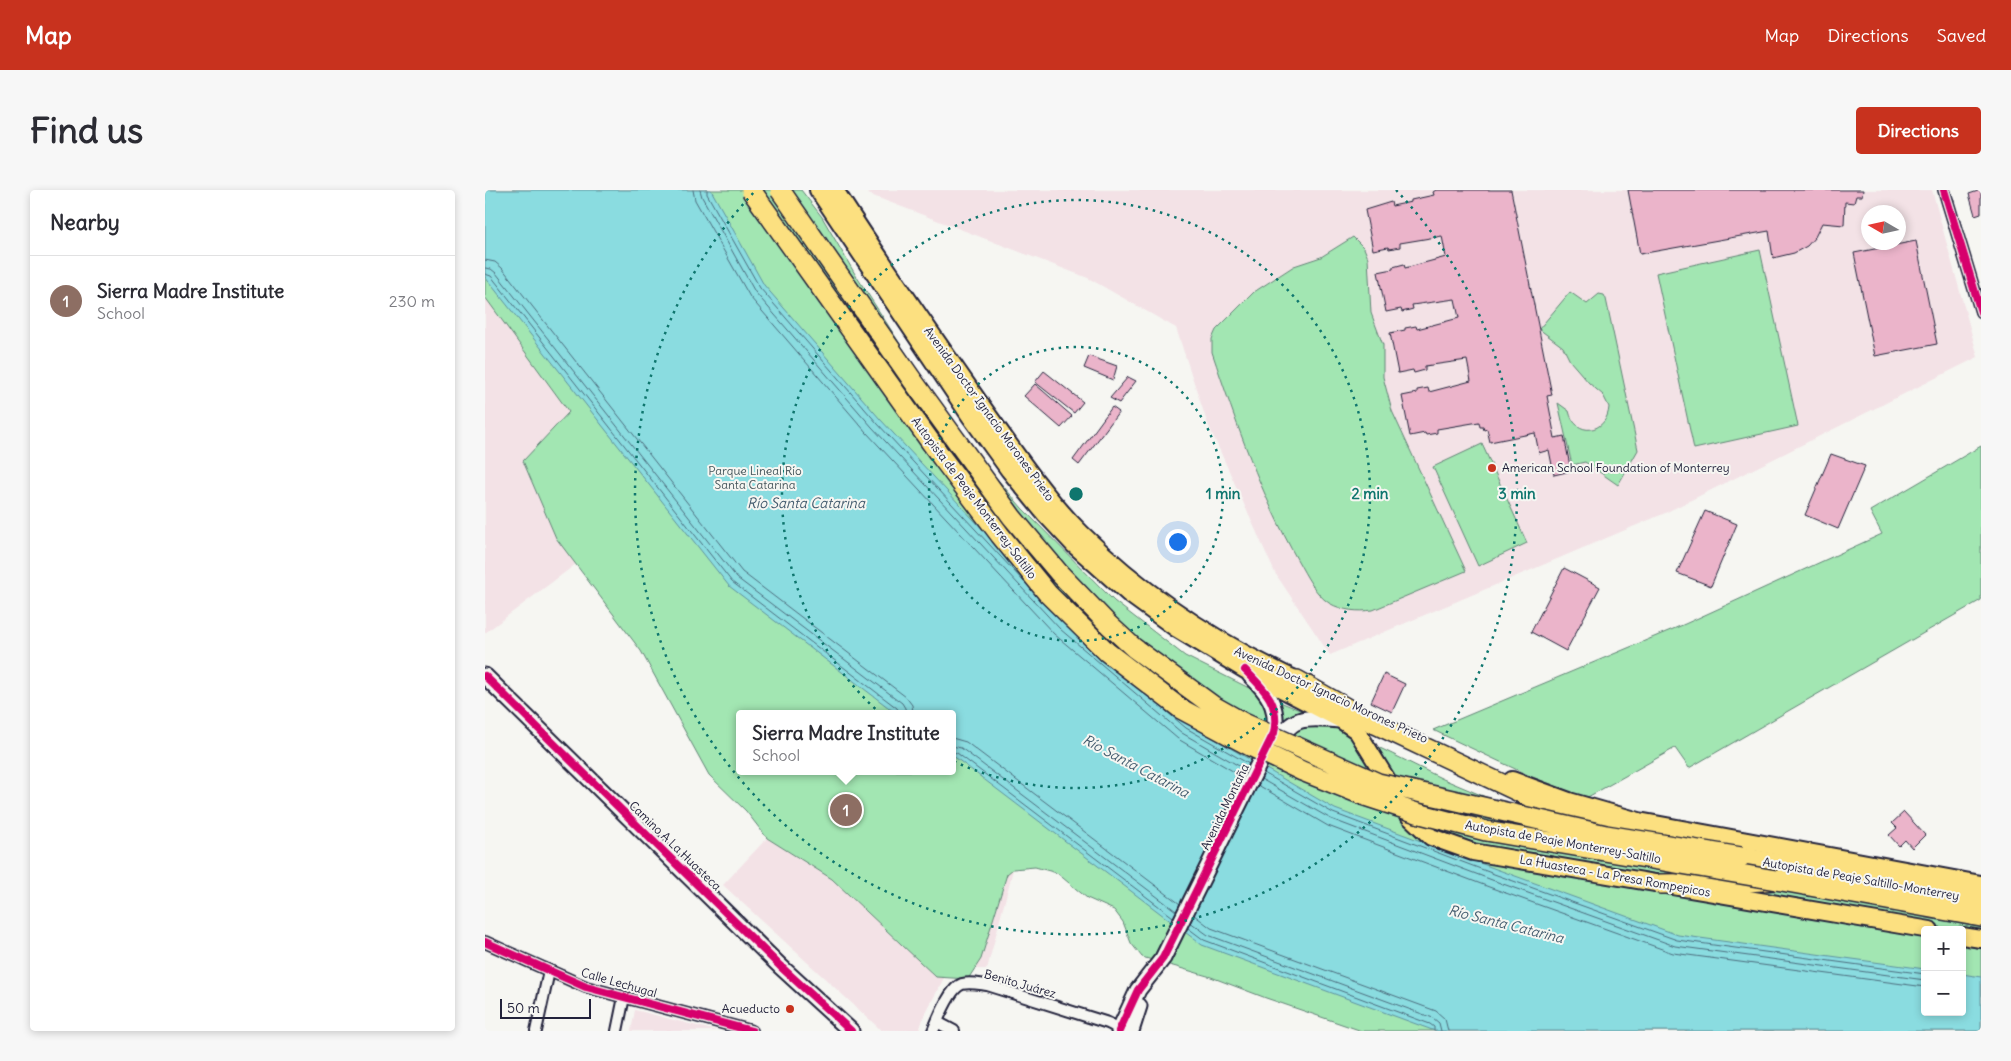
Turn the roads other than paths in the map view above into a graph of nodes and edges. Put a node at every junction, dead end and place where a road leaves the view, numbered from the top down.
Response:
1 (751, 190) edge
2 (780, 190) edge
3 (818, 190) edge
4 (835, 190) edge
5 (1944, 190) edge
6 (1981, 312) edge
7 (1245, 670) junction
8 (485, 676) edge
9 (1297, 680) junction
10 (1341, 720) junction
11 (1357, 731) joint
12 (1277, 735) junction
13 (1741, 857) junction
14 (1776, 880) junction
15 (1660, 884) junction
16 (1981, 884) edge
17 (1981, 900) edge
18 (1981, 917) edge
19 (1921, 928) edge
20 (1966, 937) edge
21 (1981, 939) edge
22 (485, 942) edge
23 (549, 971) junction
24 (624, 997) junction
25 (935, 1027) edge
26 (740, 1029) edge
27 (1124, 1030) edge
28 (536, 1031) edge
29 (617, 1031) edge
30 (752, 1031) edge
31 (851, 1031) edge
32 (954, 1031) edge

1 - 14 highway, Autopista de Peaje Monterrey-Saltillo, bridge
2 - 13 highway, Autopista de Peaje Monterrey-Saltillo, bridge
3 - 7 main road, Avenida Doctor Ignacio Morones Prieto
4 - 9 main road, Avenida Doctor Ignacio Morones Prieto
5 - 6 street
7 - 10 main road, Avenida Doctor Ignacio Morones Prieto
7 - 12 street, Avenida Montaña
8 - 31 street, Camino A La Huasteca
9 - 13 highway
9 - 16 main road, Avenida Doctor Ignacio Morones Prieto
10 - 11 main road, Avenida Doctor Ignacio Morones Prieto
10 - 12 street, Avenida Montaña
11 - 15 main road, La Huasteca - La Presa Rompepicos
12 - 27 street, Avenida Montaña, bridge
13 - 17 highway, Autopista de Peaje Saltillo-Monterrey
14 - 15 highway
14 - 18 highway, Autopista de Peaje Monterrey-Saltillo
15 - 19 main road, La Huasteca - La Presa Rompepicos
20 - 21 main road
22 - 23 street, Calle Lechugal
23 - 24 street, Calle Lechugal
23 - 28 street
24 - 26 street, Calle Lechugal
24 - 29 street
25 - 27 street, Benito Juárez
25 - 32 street
26 - 30 street, Calle Lechugal

